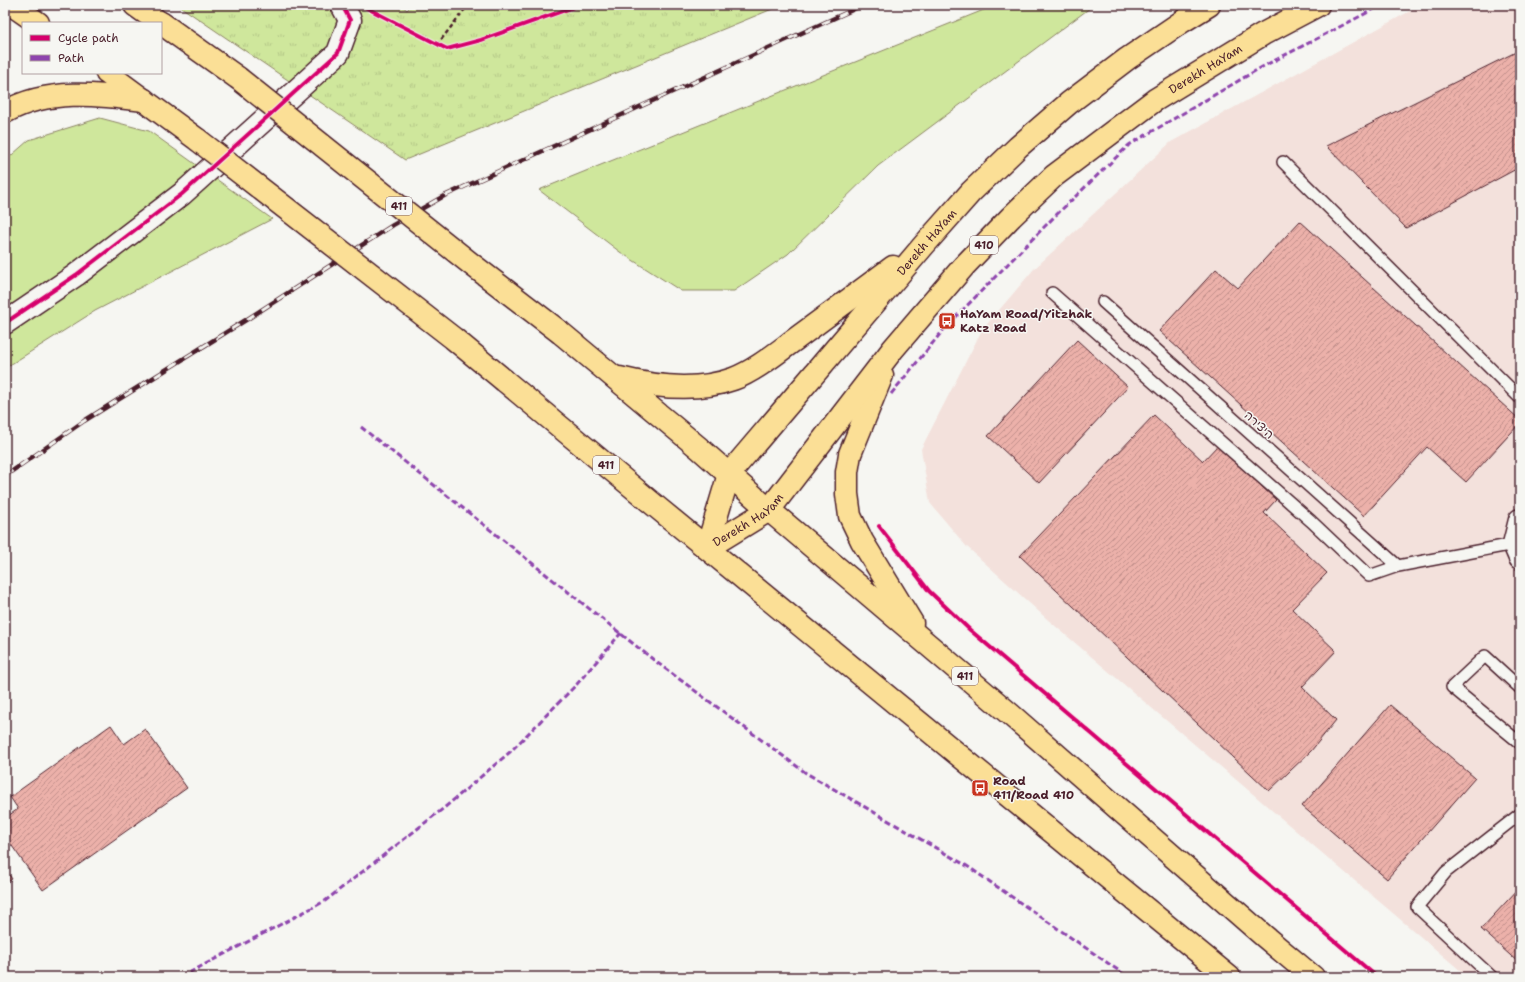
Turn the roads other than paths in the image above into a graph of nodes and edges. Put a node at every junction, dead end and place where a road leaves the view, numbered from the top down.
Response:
1 (11, 5) edge
2 (135, 5) edge
3 (342, 5) edge
4 (1209, 5) edge
5 (1318, 5) edge
6 (5, 12) edge
7 (36, 22) edge
8 (160, 22) edge
9 (162, 24) edge
10 (108, 74) edge
11 (144, 100) junction
12 (5, 112) edge
13 (1283, 162) dead end
14 (924, 245) junction
15 (1052, 293) dead end
16 (1103, 302) dead end
17 (5, 323) edge
18 (893, 349) junction
19 (616, 378) junction
20 (1520, 398) edge
21 (729, 474) junction
22 (769, 510) junction
23 (1520, 520) edge
24 (707, 548) junction
25 (1517, 551) edge
26 (1398, 566) junction
27 (922, 639) junction
28 (1520, 688) edge
29 (1520, 743) edge
30 (1520, 814) edge
31 (1229, 977) edge
32 (1313, 977) edge
33 (1492, 977) edge

1 - 6 main road
1 - 7 main road
2 - 8 main road, 411
3 - 17 street
4 - 14 main road, Derekh HaYam
5 - 18 main road, Derekh HaYam / 410
9 - 19 main road, 411, bridge
10 - 11 main road, 411
11 - 12 main road
11 - 24 main road, 411, bridge
13 - 20 lane
14 - 19 main road
14 - 21 main road, Derekh HaYam
15 - 26 lane
16 - 26 lane, היצירה
18 - 22 main road, Derekh HaYam / 410
18 - 27 main road
19 - 21 main road, 411
21 - 22 main road, 411
21 - 24 main road, Derekh HaYam
22 - 24 main road, Derekh HaYam / 410
22 - 27 main road, 411
23 - 25 street
24 - 31 main road, 411
25 - 26 lane
27 - 32 main road, 411
28 - 29 lane
30 - 33 lane

